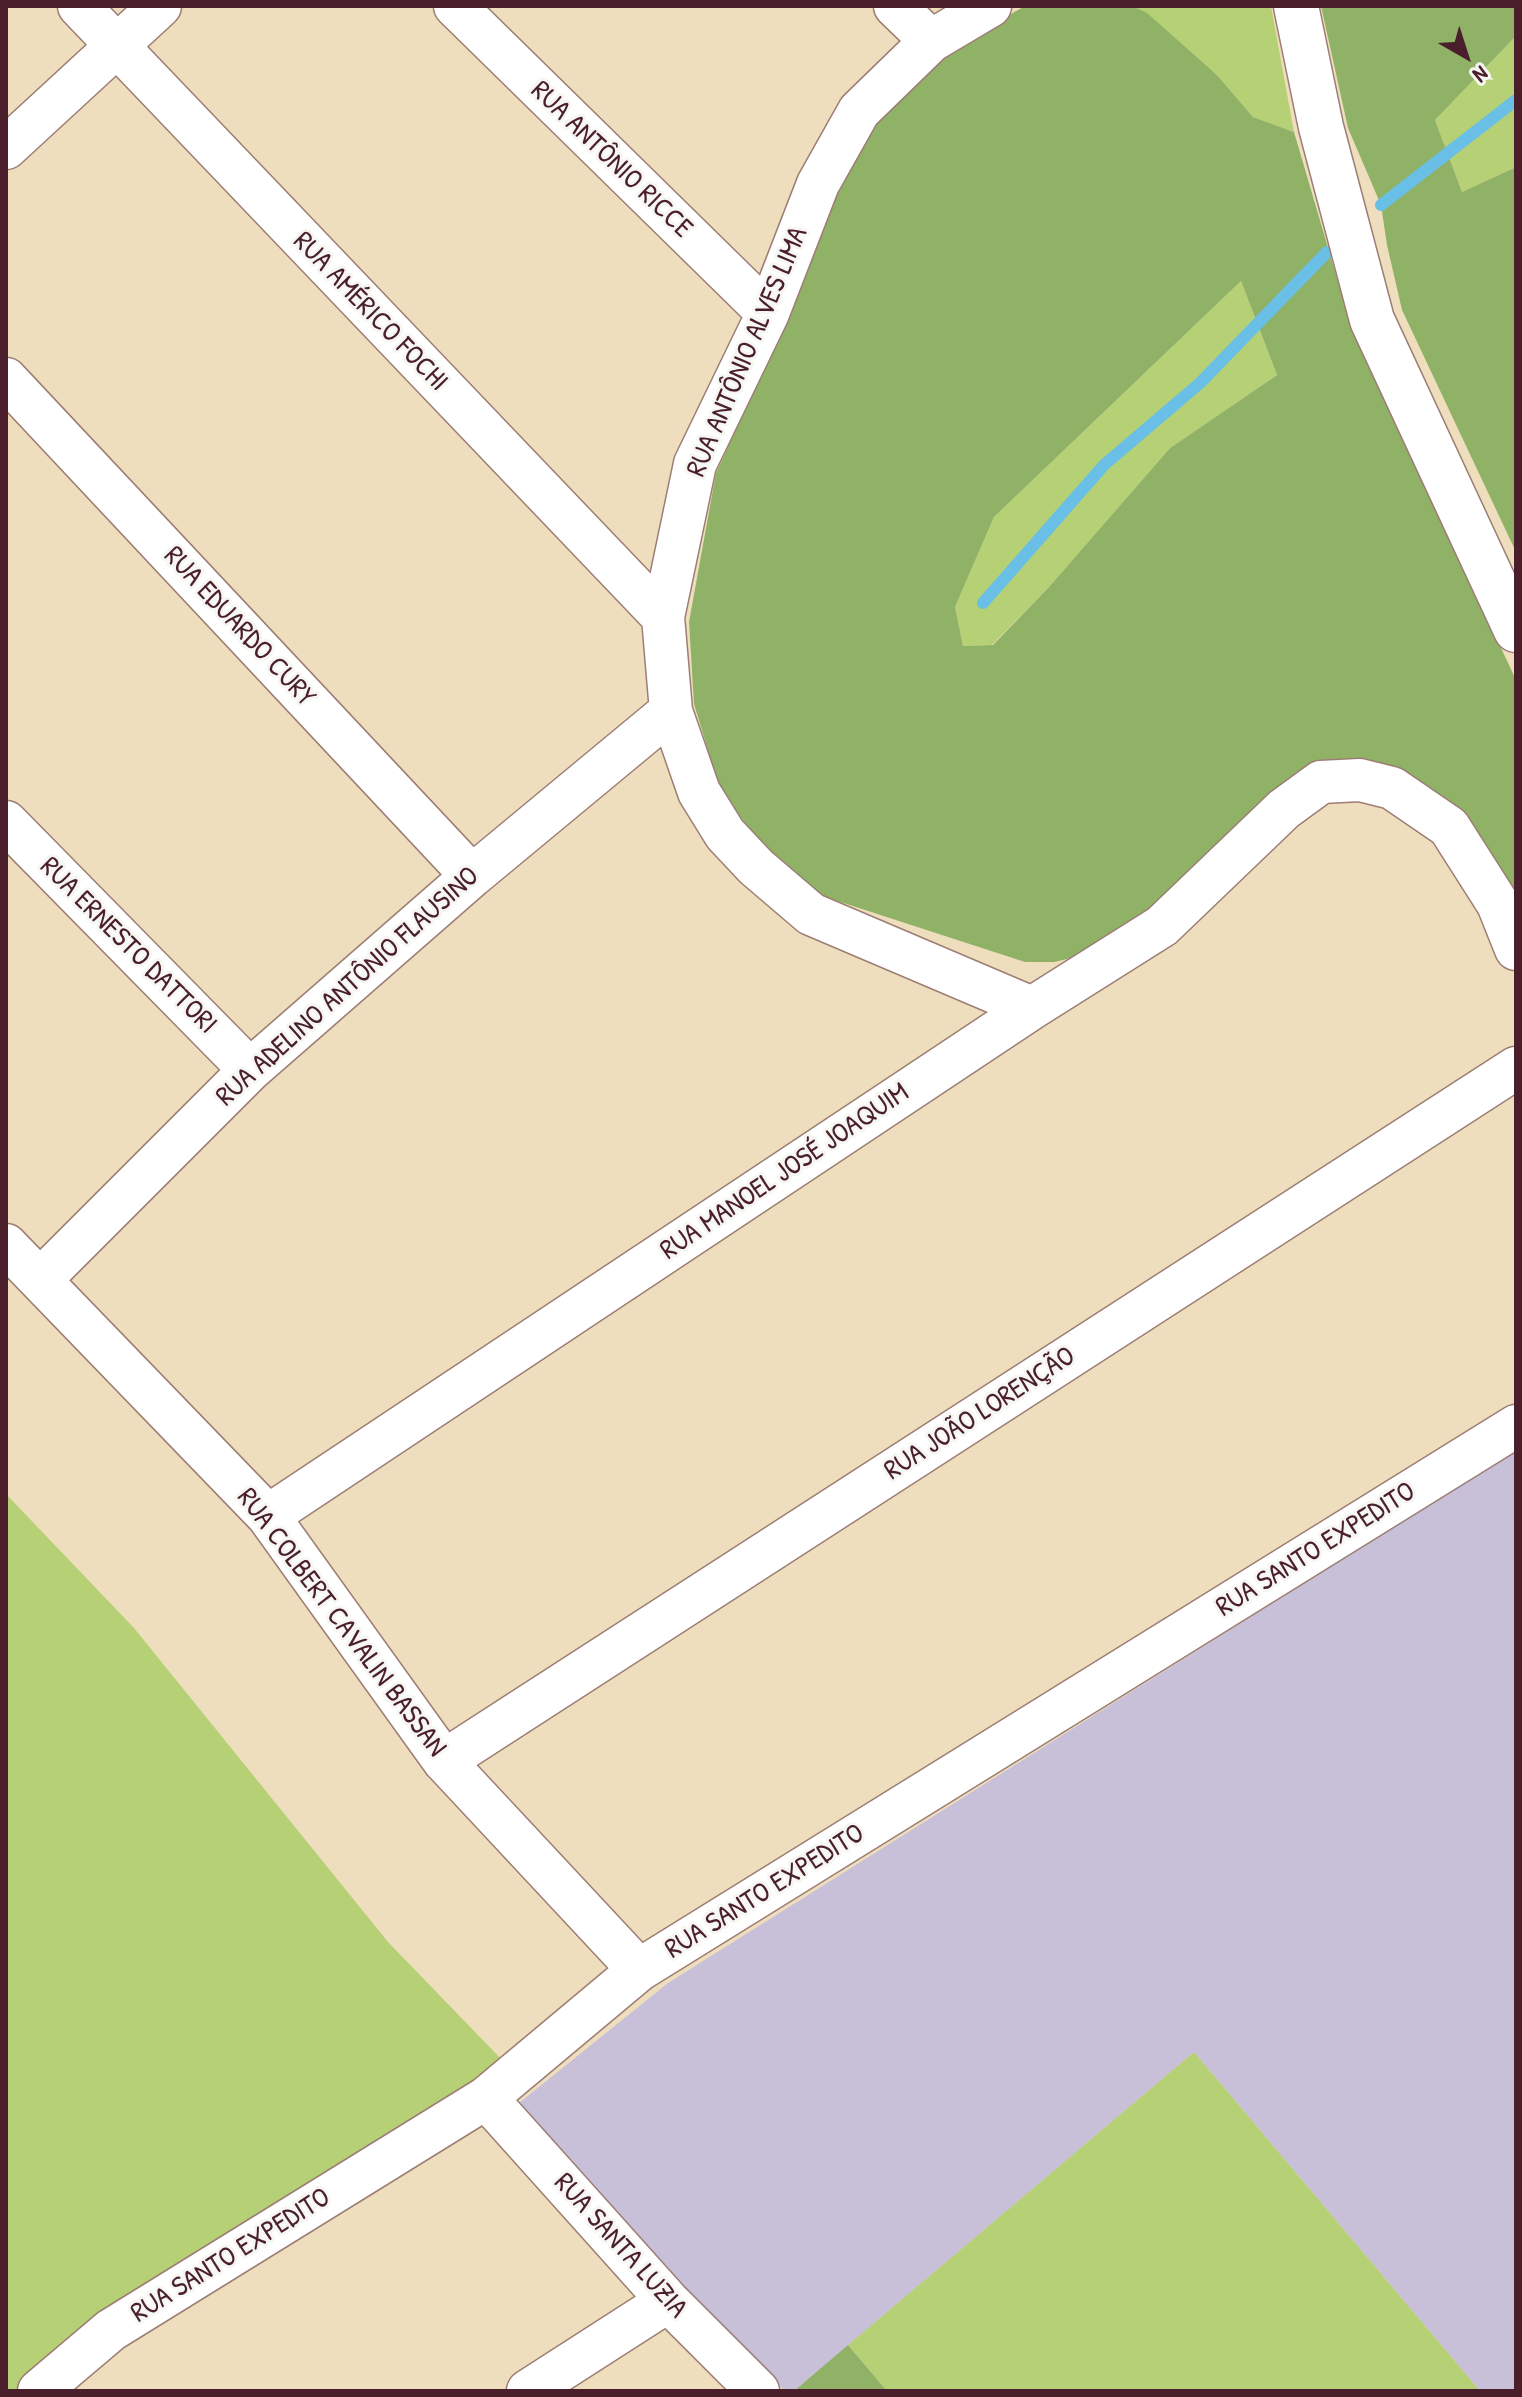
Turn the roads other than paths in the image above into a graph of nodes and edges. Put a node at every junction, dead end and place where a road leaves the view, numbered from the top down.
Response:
1 (79, 6) edge
2 (160, 6) edge
3 (455, 6) edge
4 (895, 6) edge
5 (990, 6) edge
6 (1296, 6) edge
7 (931, 41) junction
8 (115, 46) junction
9 (6, 148) edge
10 (768, 313) junction
11 (6, 379) edge
12 (663, 617) junction
13 (1516, 630) edge
14 (671, 711) junction
15 (6, 822) edge
16 (472, 876) junction
17 (1516, 949) edge
18 (1032, 1008) junction
19 (1516, 1068) edge
20 (250, 1070) junction
21 (6, 1245) edge
22 (40, 1280) junction
23 (1516, 1426) edge
24 (268, 1516) junction
25 (444, 1761) junction
26 (639, 1970) junction
27 (486, 2098) junction
28 (668, 2301) junction
29 (39, 2391) edge
30 (528, 2391) edge
31 (758, 2391) edge

1 - 8 street, RUA AMÉRICO FOCHI
2 - 8 street
3 - 10 street, RUA ANTÔNIO RICCE
4 - 7 street
5 - 7 street, RUA ANTÔNIO ALVES LIMA
6 - 13 main road
7 - 10 street, RUA ANTÔNIO ALVES LIMA
8 - 9 street
8 - 12 street, RUA AMÉRICO FOCHI
10 - 12 street, RUA ANTÔNIO ALVES LIMA
11 - 16 street, RUA EDUARDO CURY
12 - 14 street, RUA ANTÔNIO ALVES LIMA
14 - 16 street, RUA ADELINO ANTÔNIO FLAUSINO
14 - 18 street, RUA ANTÔNIO ALVES LIMA
15 - 20 street, RUA ERNESTO DATTORI
16 - 20 street, RUA ADELINO ANTÔNIO FLAUSINO
17 - 18 street, RUA MANOEL JOSÉ JOAQUIM
18 - 24 street, RUA MANOEL JOSÉ JOAQUIM
19 - 25 street, RUA JOÃO LORENÇÃO
20 - 22 street, RUA ADELINO ANTÔNIO FLAUSINO
21 - 22 street, RUA COLBERT CAVALIN BASSAN
22 - 24 street, RUA COLBERT CAVALIN BASSAN
23 - 26 street, RUA SANTO EXPEDITO
24 - 25 street, RUA COLBERT CAVALIN BASSAN
25 - 26 street, RUA COLBERT CAVALIN BASSAN
26 - 27 street, RUA SANTO EXPEDITO
27 - 28 street, RUA SANTA LUZIA
27 - 29 street, RUA SANTO EXPEDITO
28 - 30 street
28 - 31 street, RUA SANTA LUZIA

